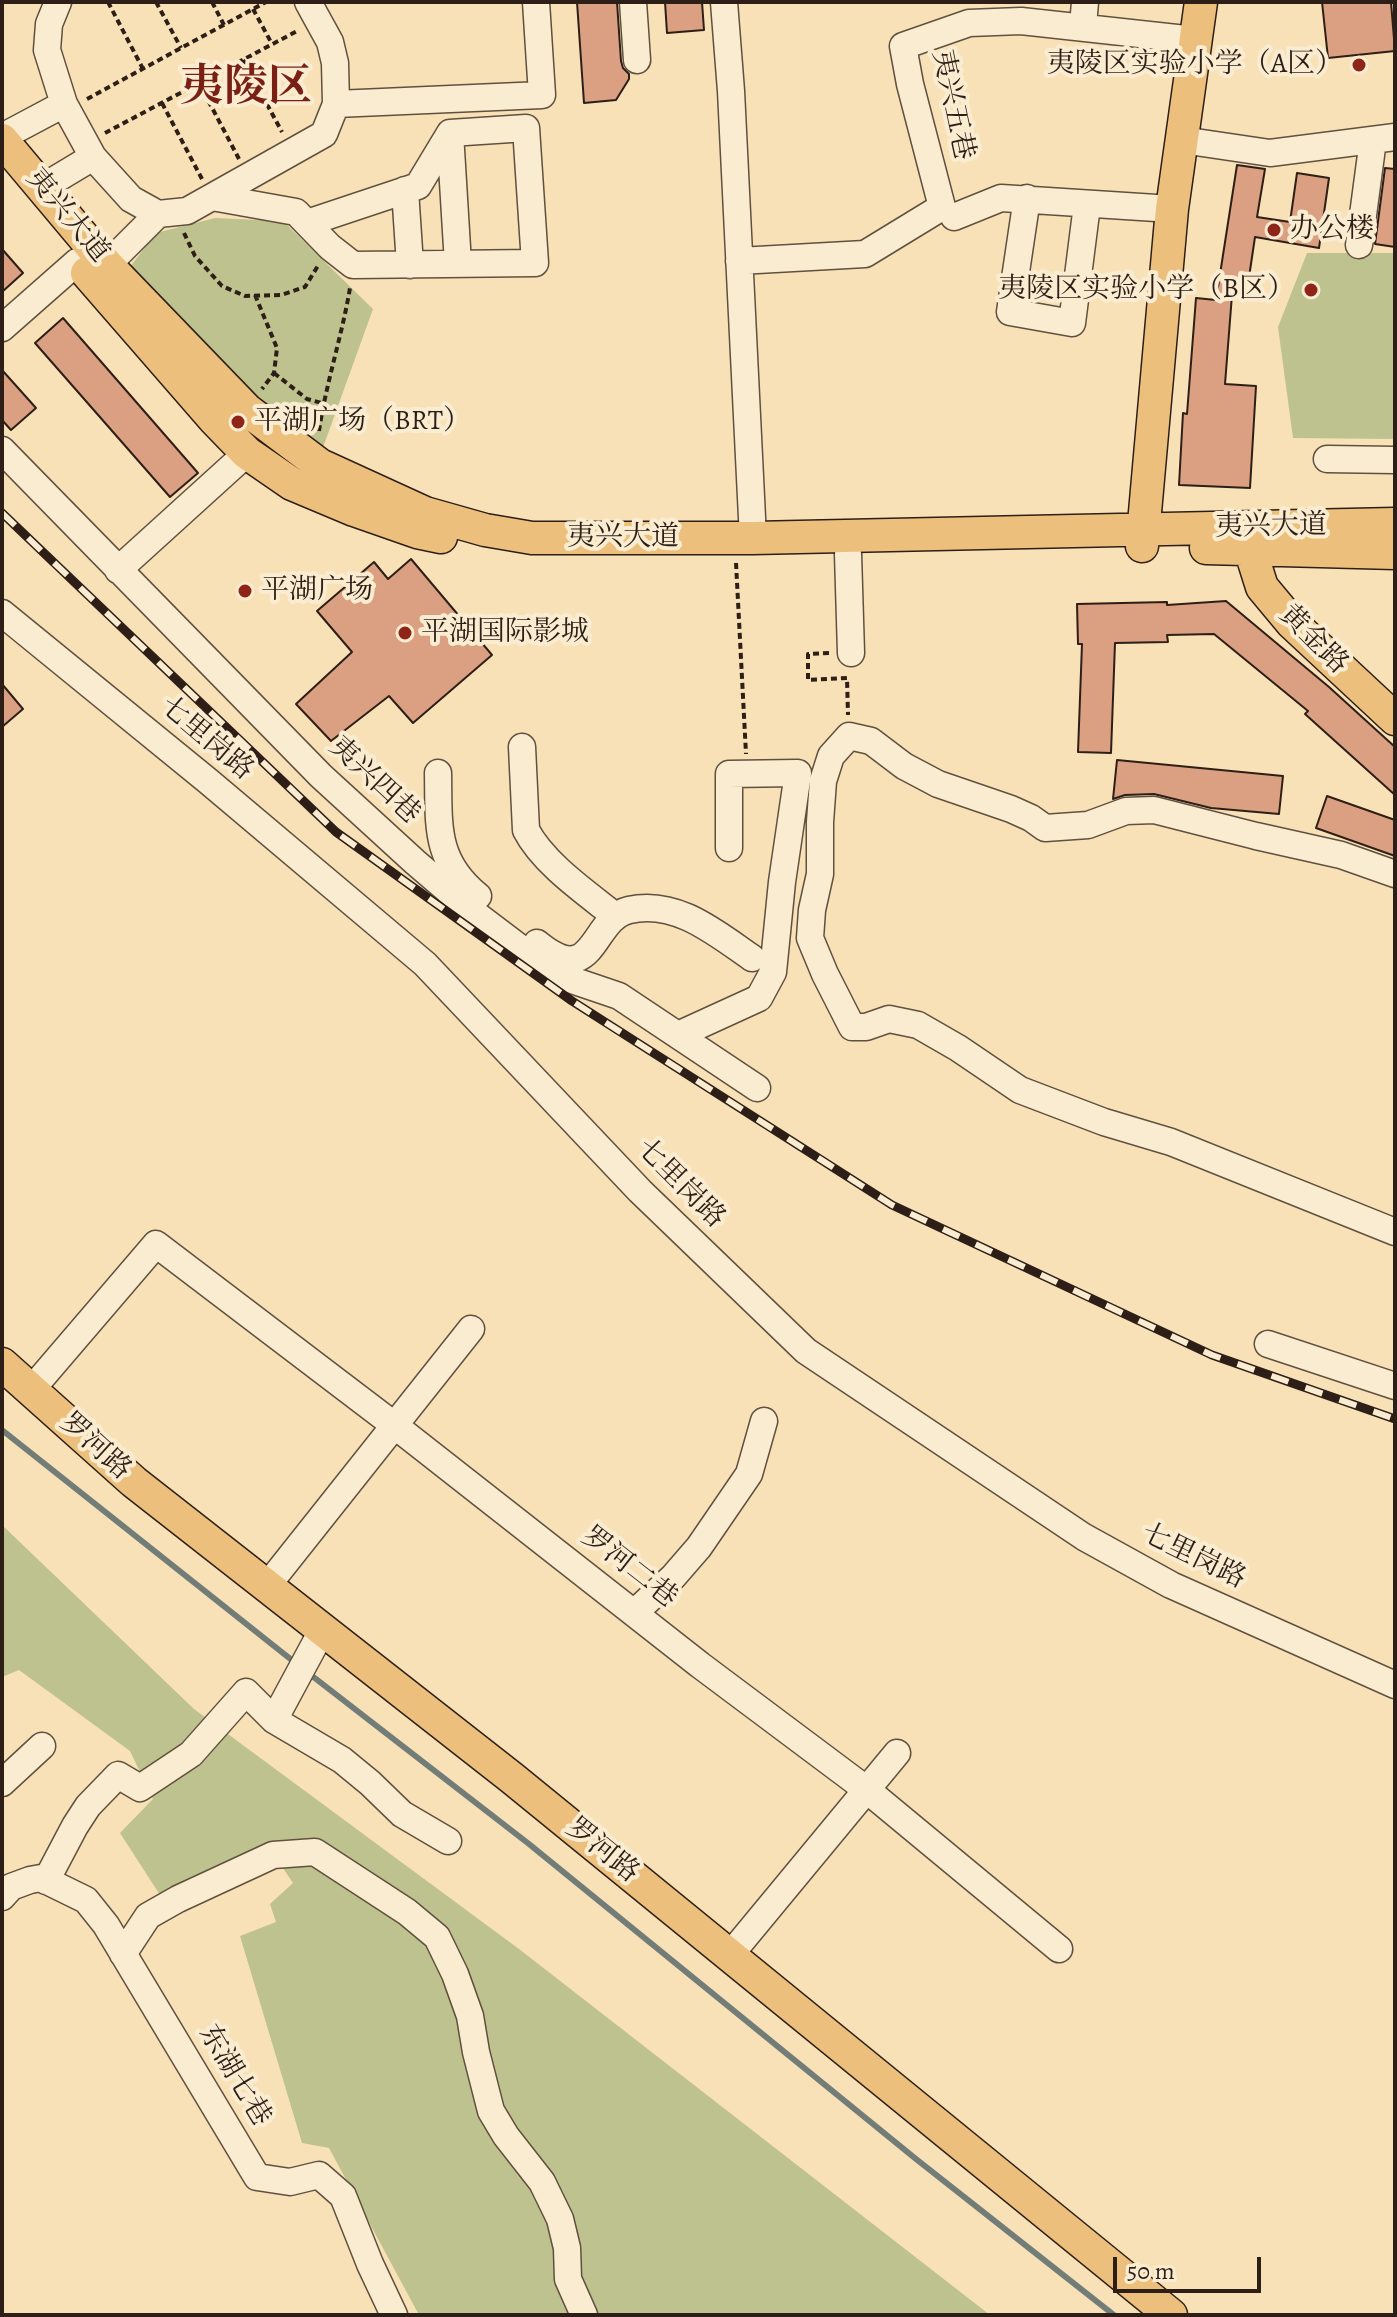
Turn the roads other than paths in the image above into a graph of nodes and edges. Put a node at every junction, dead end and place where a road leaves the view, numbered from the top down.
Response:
1 (58, 2) edge
2 (536, 2) edge
3 (633, 2) edge
4 (724, 2) edge
5 (1201, 2) edge
6 (313, 11) edge
7 (1084, 14) edge
8 (1195, 40) junction
9 (637, 60) dead end
10 (336, 104) junction
11 (66, 107) junction
12 (450, 133) junction
13 (2, 138) edge
14 (1384, 139) edge
15 (1182, 140) junction
16 (89, 150) junction
17 (2, 174) edge
18 (43, 187) junction
19 (405, 190) junction
20 (212, 197) junction
21 (1027, 198) junction
22 (1087, 205) junction
23 (1172, 209) junction
24 (167, 213) junction
25 (954, 217) dead end
26 (307, 223) junction
27 (1359, 245) dead end
28 (739, 261) junction
29 (92, 263) junction
30 (458, 264) junction
31 (410, 265) junction
32 (2, 328) edge
33 (2, 450) edge
34 (247, 453) junction
35 (1327, 459) dead end
36 (1395, 460) edge
37 (1395, 524) edge
38 (1142, 538) junction
39 (745, 546) junction
40 (1250, 549) junction
41 (1395, 553) edge
42 (848, 554) junction
43 (118, 570) junction
44 (3, 615) edge
45 (851, 653) road end
46 (1395, 719) edge
47 (522, 747) dead end
48 (438, 773) dead end
49 (729, 848) dead end
50 (444, 852) junction
51 (415, 862) junction
52 (1395, 874) edge
53 (614, 915) junction
54 (752, 958) dead end
55 (678, 1035) junction
56 (757, 1088) dead end
57 (1395, 1232) edge
58 (471, 1329) dead end
59 (1268, 1344) dead end
60 (2, 1364) edge
61 (2, 1371) edge
62 (1395, 1386) edge
63 (31, 1390) junction
64 (764, 1421) dead end
65 (394, 1425) junction
66 (267, 1586) junction
67 (634, 1613) junction
68 (322, 1630) junction
69 (1395, 1685) edge
70 (274, 1720) junction
71 (42, 1746) dead end
72 (897, 1753) dead end
73 (2, 1783) edge
74 (867, 1790) junction
75 (448, 1841) dead end
76 (46, 1881) junction
77 (2, 1897) edge
78 (1059, 1949) dead end
79 (123, 1954) junction
80 (730, 1955) junction
81 (394, 2315) edge
82 (584, 2315) edge
83 (1171, 2315) edge

1 - 11 street
2 - 10 street
3 - 9 street
4 - 28 street
5 - 8 main road
6 - 10 street
7 - 8 street, 夷兴五巷
7 - 28 street, 夷兴五巷
8 - 15 main road
10 - 20 street
11 - 13 street
11 - 16 street
12 - 19 street
12 - 30 street
12 - 30 street
13 - 18 main road, 夷兴大道
14 - 15 street
14 - 27 street
15 - 23 main road
16 - 18 street
16 - 24 street
17 - 29 main road, 夷兴大道
18 - 29 main road, 夷兴大道
19 - 26 street
19 - 31 street
20 - 24 street
20 - 26 street
21 - 22 street
21 - 22 street
21 - 25 street
22 - 23 street
23 - 38 main road
24 - 29 street
26 - 31 street
28 - 39 street
29 - 32 street
29 - 34 main road, 夷兴大道
29 - 39 main road, 夷兴大道
30 - 31 street
33 - 43 street, 夷兴四巷
34 - 39 main road, 夷兴大道
34 - 43 street
35 - 36 street
37 - 38 main road, 夷兴大道
38 - 39 main road, 夷兴大道
38 - 40 main road, 夷兴大道
38 - 42 main road, 夷兴大道
39 - 42 main road, 夷兴大道
40 - 41 main road, 夷兴大道
40 - 46 main road, 黄金路
42 - 45 street
43 - 51 street, 夷兴四巷
44 - 69 street, 七里岗路
47 - 53 street
48 - 50 street
49 - 55 street
50 - 51 street
50 - 53 street
51 - 55 street, 夷兴四巷
52 - 57 street
53 - 54 street
55 - 56 street, 夷兴四巷
58 - 65 street
59 - 62 street
60 - 63 main road, 罗河路
61 - 63 main road, 罗河路
63 - 65 street, 罗河二巷
63 - 66 main road, 罗河路
64 - 67 street
65 - 66 street
65 - 67 street, 罗河二巷
66 - 68 main road, 罗河路
67 - 74 street, 罗河二巷
68 - 70 street
68 - 80 main road, 罗河路
70 - 75 street
70 - 76 street
71 - 73 street
72 - 74 street
74 - 78 street, 罗河二巷
74 - 80 street
76 - 77 street
76 - 79 street, 东湖七巷
79 - 81 street, 东湖七巷
79 - 82 street
80 - 83 main road, 罗河路

